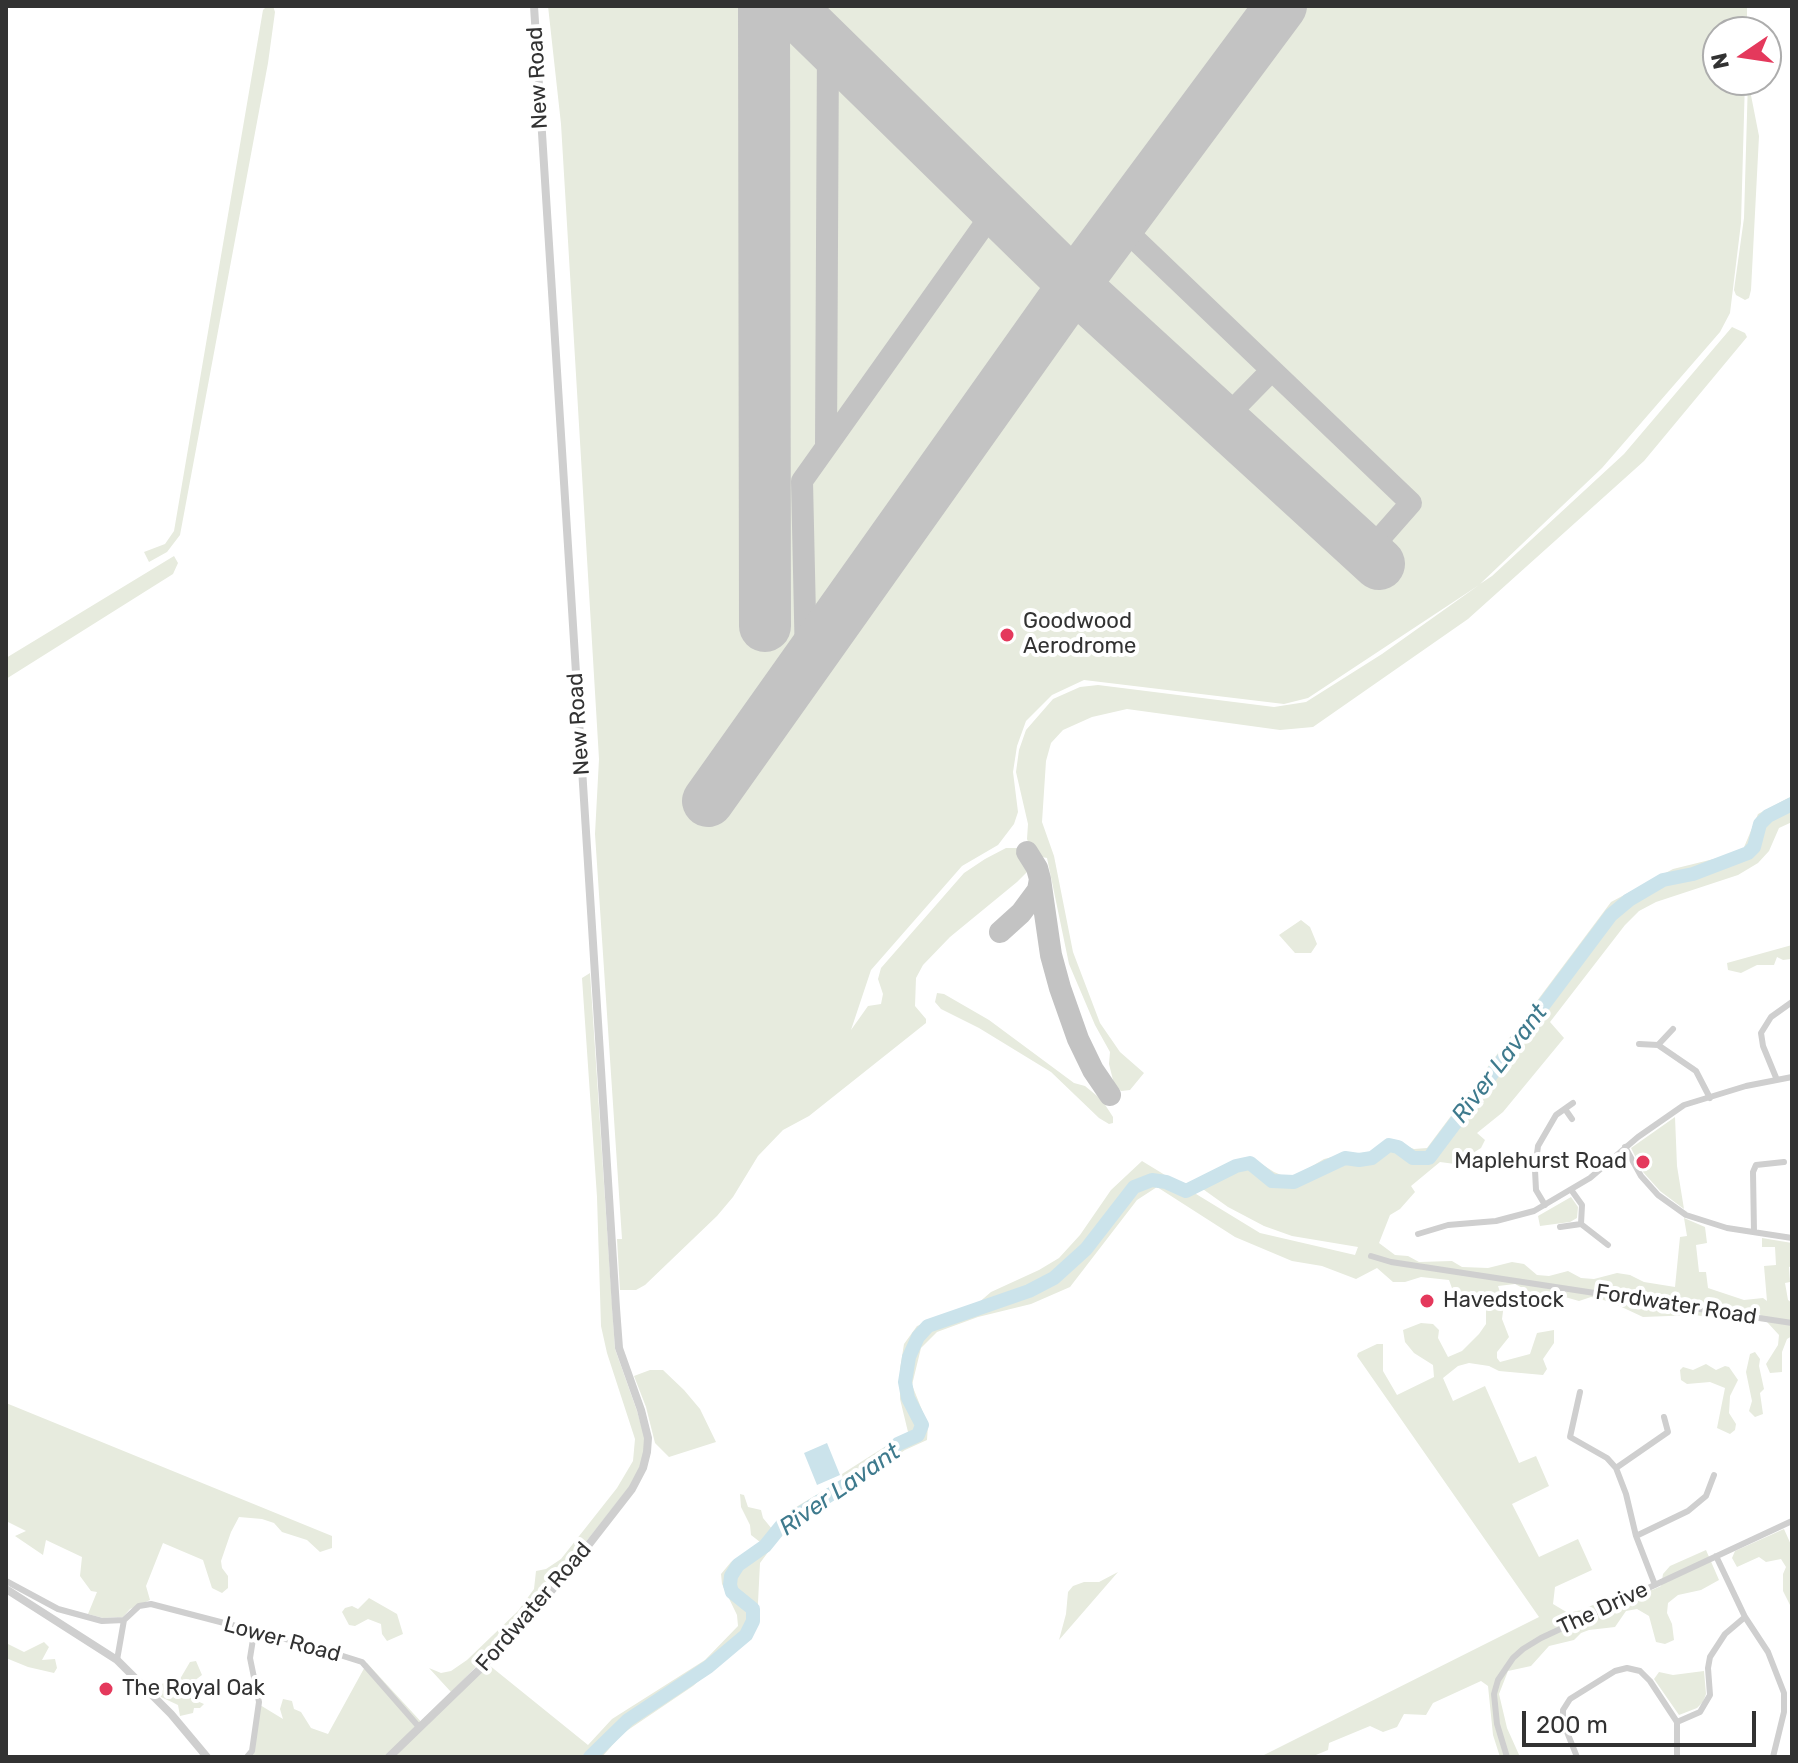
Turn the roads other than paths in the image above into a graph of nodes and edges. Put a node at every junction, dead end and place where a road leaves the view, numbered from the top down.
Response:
1 (534, 6) edge
2 (1792, 1002) edge
3 (1673, 1029) dead end
4 (1639, 1044) dead end
5 (1658, 1045) junction
6 (1792, 1077) edge
7 (1777, 1080) junction
8 (1710, 1098) junction
9 (1573, 1103) dead end
10 (1565, 1109) junction
11 (1572, 1119) dead end
12 (1625, 1147) junction
13 (1784, 1162) dead end
14 (1572, 1191) junction
15 (1545, 1205) junction
16 (1581, 1224) junction
17 (1560, 1227) dead end
18 (1754, 1232) junction
19 (1418, 1234) dead end
20 (1792, 1238) edge
21 (1608, 1245) dead end
22 (1371, 1256) dead end
23 (1792, 1323) edge
24 (1580, 1392) dead end
25 (1664, 1417) dead end
26 (648, 1438) joint
27 (1616, 1468) junction
28 (1714, 1475) dead end
29 (1706, 1496) junction
30 (1714, 1501) dead end
31 (1790, 1522) edge
32 (1792, 1534) edge
33 (1636, 1536) junction
34 (1716, 1556) junction
35 (6, 1581) edge
36 (1655, 1585) junction
37 (6, 1589) edge
38 (1745, 1617) junction
39 (124, 1620) junction
40 (254, 1633) junction
41 (117, 1660) junction
42 (1677, 1722) junction
43 (419, 1727) junction
44 (207, 1757) edge
45 (247, 1757) edge
46 (389, 1757) edge
47 (1507, 1757) edge
48 (1577, 1757) edge
49 (1677, 1757) edge
50 (1773, 1757) edge

1 - 26 street, New Road
2 - 7 street
3 - 5 street
4 - 5 street
5 - 8 street
6 - 7 street
7 - 8 street
8 - 12 street
9 - 10 street
10 - 11 street
10 - 15 street
12 - 14 street
12 - 18 street
13 - 18 street
14 - 15 street
14 - 16 street
15 - 19 street
16 - 17 street
16 - 21 street
18 - 20 street
22 - 23 street, Fordwater Road
24 - 27 street
25 - 27 street
26 - 43 street, Fordwater Road
27 - 33 street
28 - 29 street
29 - 30 street
29 - 33 street
31 - 32 street
31 - 34 street, The Drive
33 - 36 street
34 - 36 street, The Drive
34 - 38 street
35 - 39 street, Lower Road
36 - 47 street, The Drive
37 - 41 street
38 - 42 street
38 - 50 street
39 - 40 street, Lower Road
39 - 41 street
40 - 43 street, Lower Road
40 - 45 street
41 - 44 street
42 - 48 street
42 - 49 street
43 - 46 street, Fordwater Road

